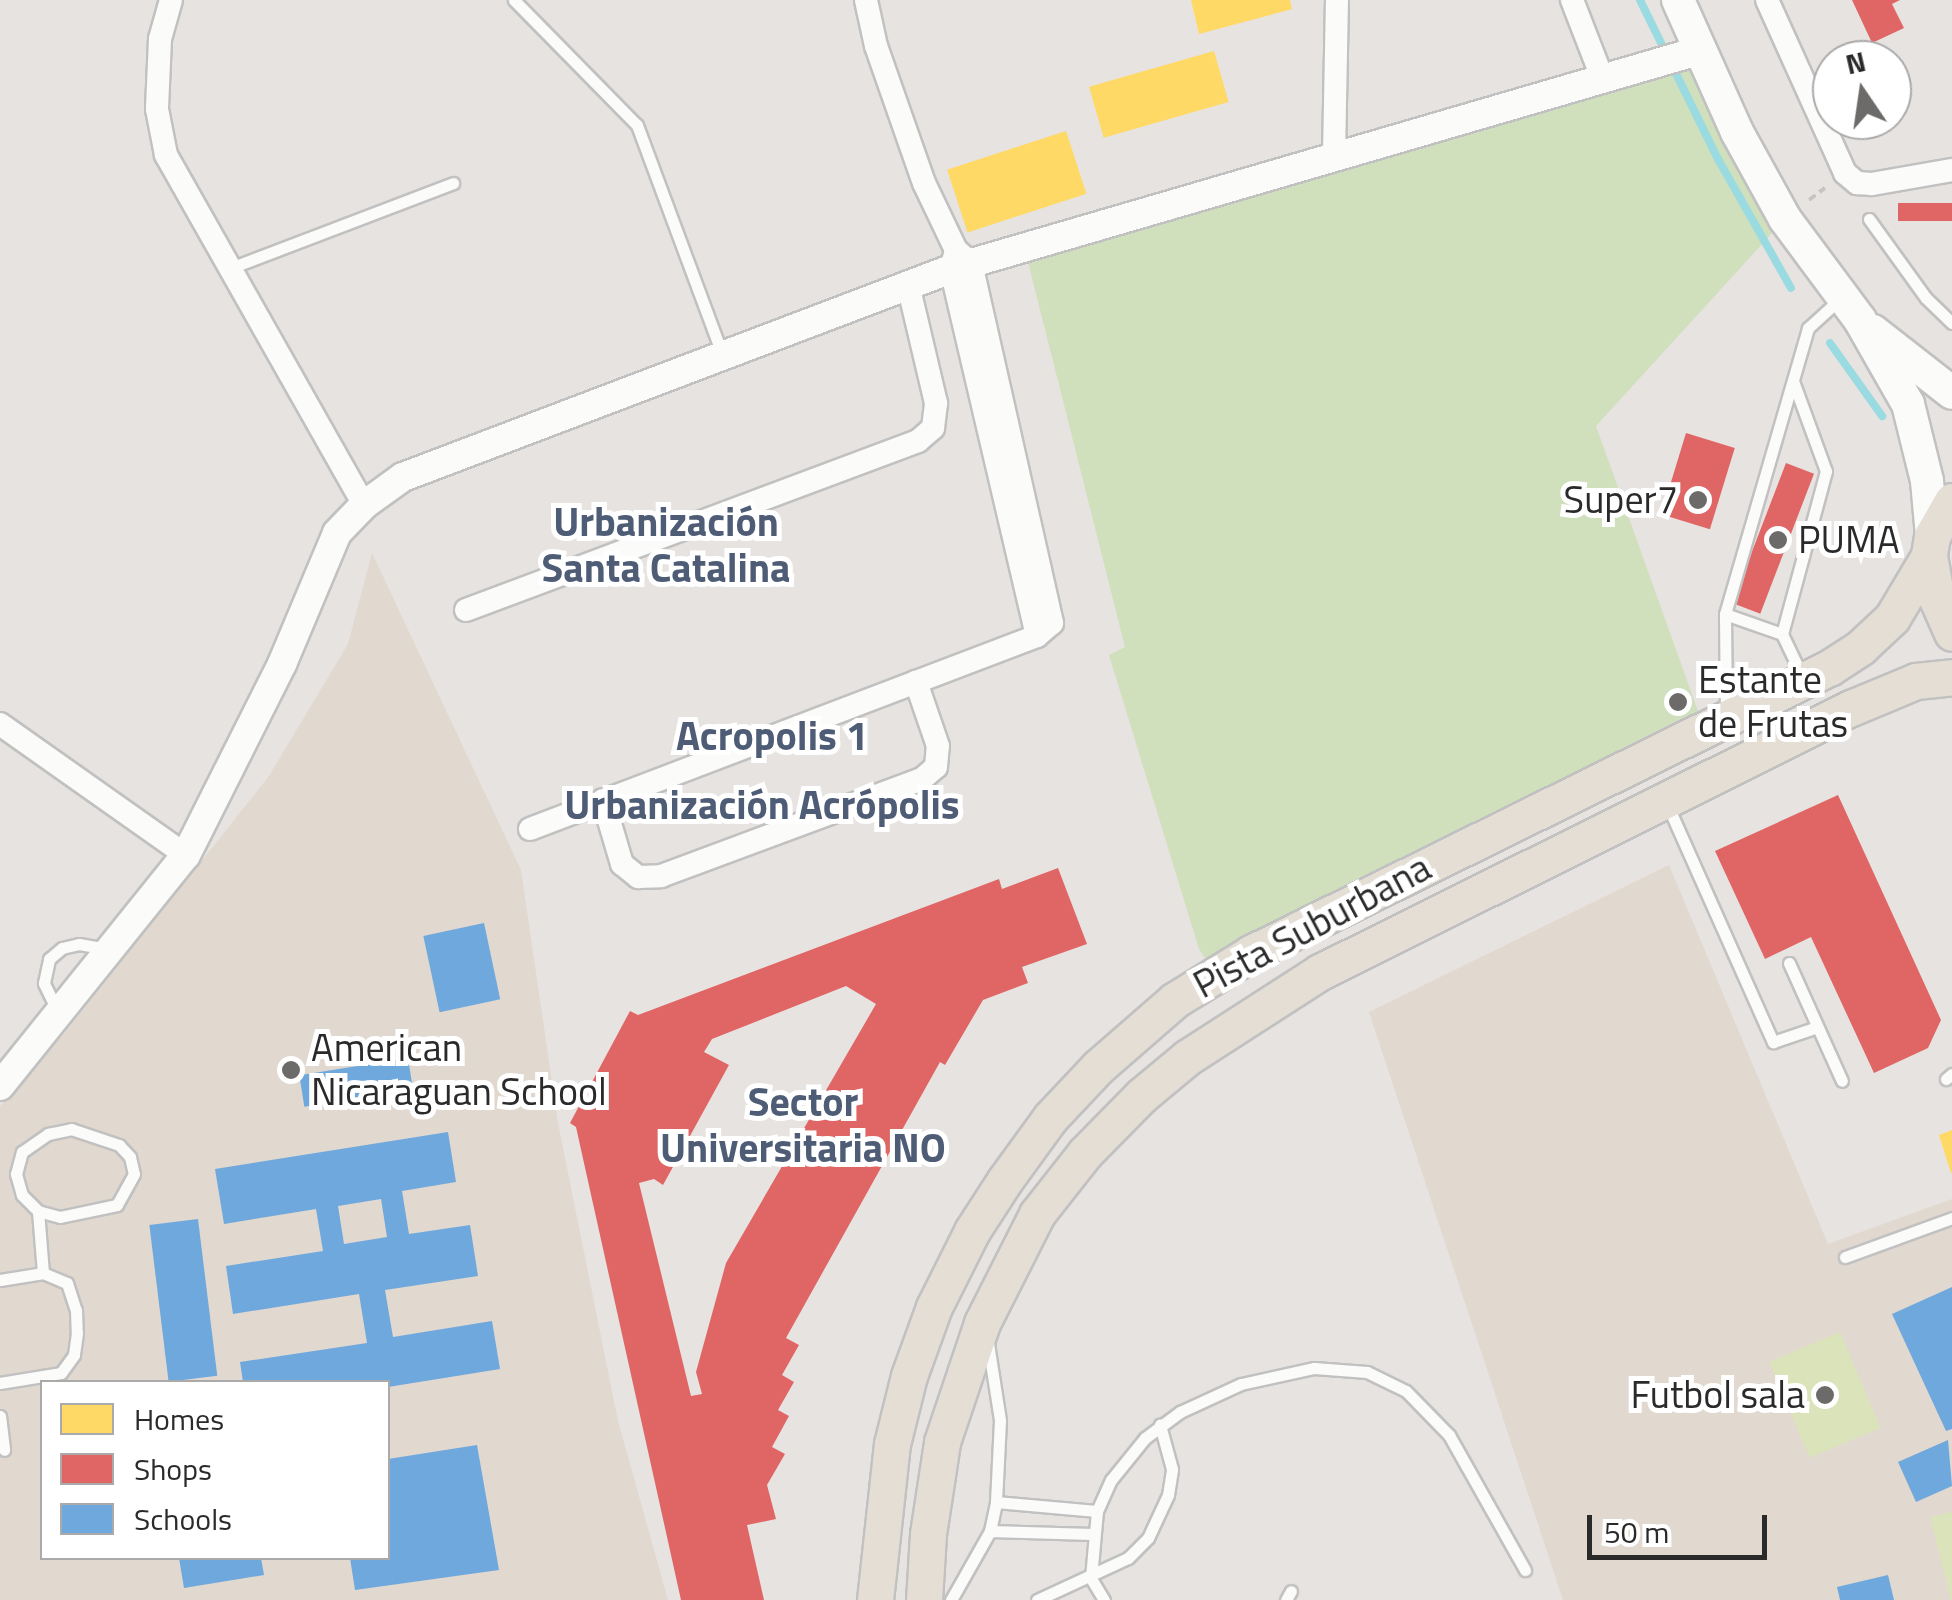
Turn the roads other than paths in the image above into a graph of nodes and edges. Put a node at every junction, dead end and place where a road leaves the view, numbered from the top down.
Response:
1 (171, 0) edge
2 (514, 0) edge
3 (866, 0) edge
4 (1336, 0) edge
5 (1572, 0) edge
6 (1678, 0) edge
7 (1767, 0) edge
8 (1683, 56) junction
9 (1603, 80) junction
10 (1334, 155) junction
11 (1952, 170) edge
12 (453, 183) dead end
13 (1869, 218) dead end
14 (959, 260) junction
15 (228, 270) junction
16 (908, 285) junction
17 (1850, 309) junction
18 (1952, 323) edge
19 (723, 356) junction
20 (1792, 380) junction
21 (1952, 393) edge
22 (1952, 500) edge
23 (364, 505) junction
24 (1930, 546) junction
25 (466, 610) dead end
26 (1726, 614) junction
27 (1782, 634) junction
28 (1952, 634) edge
29 (1952, 677) edge
30 (1804, 680) junction
31 (916, 682) junction
32 (1726, 717) junction
33 (0, 724) edge
34 (603, 800) junction
35 (1665, 800) junction
36 (530, 830) dead end
37 (186, 855) junction
38 (110, 949) junction
39 (1789, 963) dead end
40 (59, 1013) junction
41 (1817, 1027) junction
42 (1842, 1081) dead end
43 (0, 1086) edge
44 (38, 1211) junction
45 (1952, 1218) edge
46 (1844, 1258) dead end
47 (43, 1273) junction
48 (0, 1280) edge
49 (982, 1323) junction
50 (0, 1384) edge
51 (0, 1416) edge
52 (1160, 1425) junction
53 (4, 1450) dead end
54 (996, 1502) junction
55 (1097, 1511) junction
56 (990, 1531) junction
57 (1092, 1534) junction
58 (1525, 1570) dead end
59 (1092, 1578) junction
60 (874, 1600) edge
61 (924, 1600) edge
62 (951, 1600) edge
63 (1037, 1600) edge
64 (1104, 1600) edge

1 - 15 street
2 - 19 lane
3 - 14 street
4 - 10 street
5 - 9 street
6 - 8 main road
7 - 11 street
8 - 9 street
8 - 17 main road
9 - 10 street
10 - 14 street
12 - 15 lane
13 - 18 lane
14 - 16 street
14 - 31 street
15 - 23 street
16 - 19 street
16 - 25 street
17 - 20 lane
17 - 21 main road
17 - 24 main road
19 - 23 street
20 - 26 lane
20 - 27 lane
22 - 24 main road, Pista Suburbana
23 - 37 street
24 - 28 main road
24 - 30 main road, Pista Suburbana
26 - 27 lane
26 - 32 lane
27 - 30 lane
29 - 35 main road, Pista Suburbana
30 - 32 main road, Pista Suburbana
31 - 34 street
31 - 34 street
32 - 60 main road, Pista Suburbana
33 - 37 street
34 - 36 street
35 - 41 lane
35 - 49 main road, Pista Suburbana
37 - 38 street
38 - 40 street
38 - 40 lane
39 - 41 lane
40 - 43 street
41 - 42 lane
44 - 44 lane
44 - 47 lane
45 - 46 lane
47 - 48 lane
47 - 50 lane
49 - 54 lane
49 - 61 main road, Pista Suburbana
51 - 53 lane
52 - 55 lane
52 - 58 lane
52 - 59 lane
54 - 55 lane
54 - 56 lane
55 - 57 lane
56 - 57 lane
56 - 62 lane
57 - 59 lane
59 - 63 lane
59 - 64 lane

